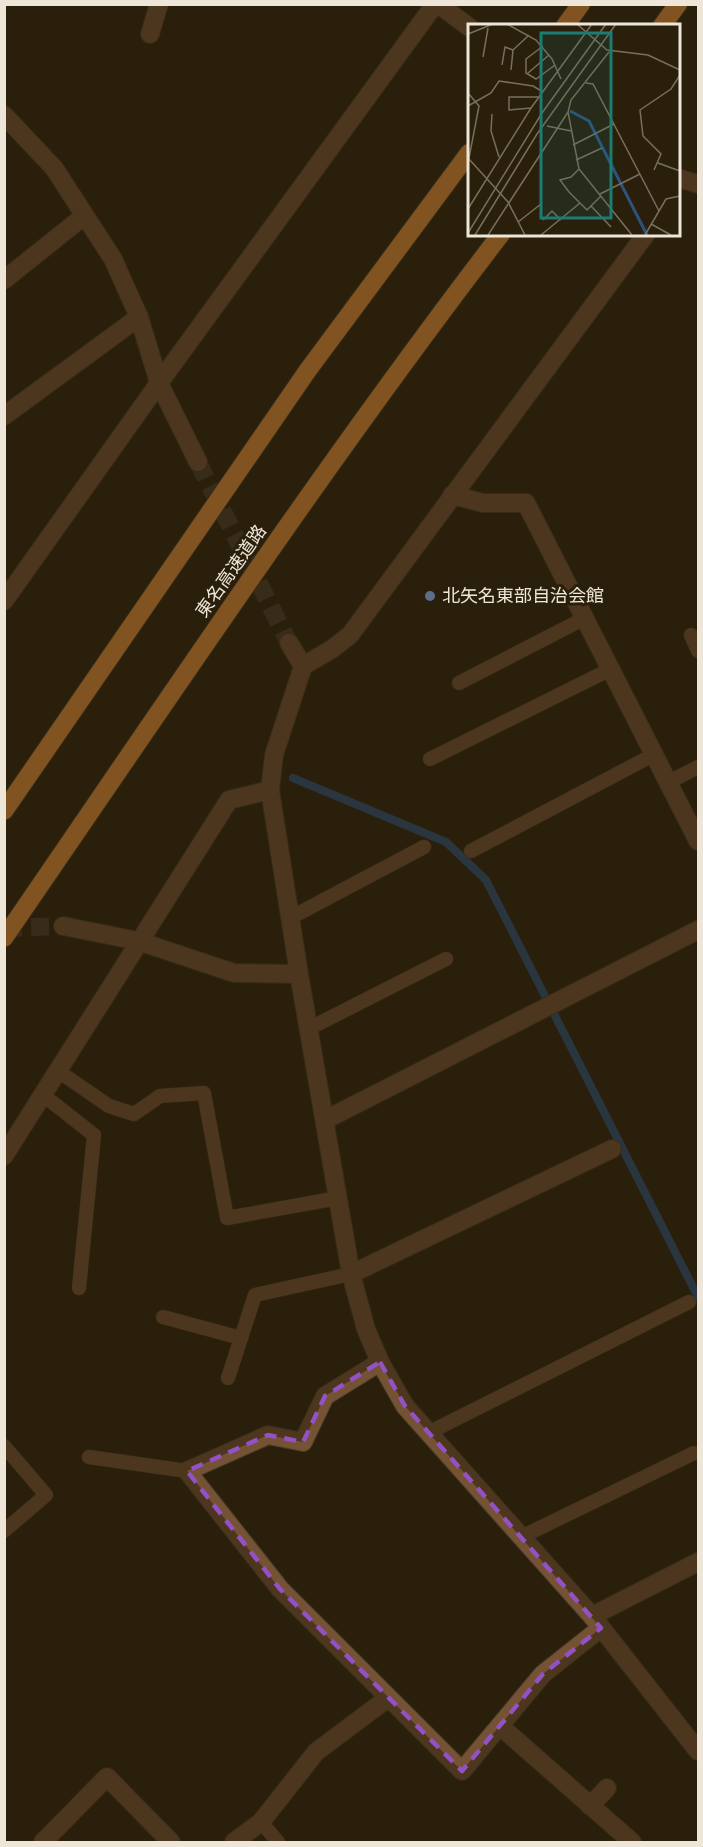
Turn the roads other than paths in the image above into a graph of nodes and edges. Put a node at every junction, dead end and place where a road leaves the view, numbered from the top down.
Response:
1 (159, 4) edge
2 (436, 4) edge
3 (581, 4) edge
4 (678, 4) edge
5 (465, 24) edge
6 (566, 24) edge
7 (663, 24) edge
8 (150, 34) dead end
9 (8, 126) edge
10 (468, 154) edge
11 (84, 216) junction
12 (500, 236) edge
13 (645, 236) edge
14 (4, 280) edge
15 (139, 317) junction
16 (159, 383) junction
17 (4, 416) edge
18 (198, 462) tunnel mouth
19 (452, 495) junction
20 (10, 579) edge
21 (4, 601) edge
22 (585, 618) junction
23 (691, 635) dead end
24 (290, 643) tunnel mouth
25 (699, 651) edge
26 (303, 666) junction
27 (611, 669) junction
28 (459, 683) dead end
29 (655, 754) junction
30 (430, 759) dead end
31 (699, 767) edge
32 (669, 782) junction
33 (270, 790) junction
34 (4, 811) edge
35 (699, 841) edge
36 (424, 847) dead end
37 (471, 851) dead end
38 (290, 918) junction
39 (63, 926) tunnel mouth
40 (699, 930) edge
41 (4, 938) edge
42 (138, 941) junction
43 (446, 959) dead end
44 (299, 974) junction
45 (308, 1029) junction
46 (58, 1071) junction
47 (43, 1095) junction
48 (324, 1120) junction
49 (612, 1149) dead end
50 (4, 1156) edge
51 (338, 1198) junction
52 (351, 1274) junction
53 (79, 1288) dead end
54 (689, 1302) dead end
55 (163, 1317) dead end
56 (241, 1338) junction
57 (380, 1362) junction
58 (228, 1378) dead end
59 (428, 1433) junction
60 (4, 1446) edge
61 (694, 1453) dead end
62 (89, 1457) dead end
63 (187, 1472) junction
64 (4, 1531) edge
65 (521, 1537) junction
66 (699, 1562) edge
67 (596, 1622) junction
68 (388, 1698) junction
69 (500, 1726) junction
70 (699, 1751) edge
71 (607, 1788) dead end
72 (590, 1806) junction
73 (261, 1822) junction
74 (43, 1842) edge
75 (171, 1842) edge
76 (234, 1842) edge
77 (278, 1842) edge
78 (632, 1842) edge

1 - 8 street
2 - 5 street
2 - 16 street
3 - 6 highway
4 - 7 highway
9 - 11 street
10 - 34 highway
11 - 14 street
11 - 15 street
12 - 41 highway, 東名高速道路
13 - 19 street
15 - 16 street
15 - 17 street
16 - 18 street
16 - 20 street
19 - 22 street
19 - 26 street
20 - 21 street
22 - 27 street
22 - 28 lane
23 - 25 lane
24 - 26 street
26 - 33 street
27 - 29 street
27 - 30 lane
29 - 32 street
29 - 37 lane
31 - 32 lane
32 - 35 street
33 - 38 street
33 - 42 street
36 - 38 lane
38 - 44 street
39 - 42 street
40 - 48 street
42 - 44 street
42 - 46 street
43 - 45 lane
44 - 45 street
45 - 48 street
46 - 47 street
46 - 51 lane
47 - 50 street
47 - 53 lane
48 - 51 street
49 - 52 street
51 - 52 street
52 - 56 lane
52 - 57 street
54 - 59 lane
55 - 56 lane
56 - 58 lane
57 - 59 street
57 - 63 street
59 - 65 street
60 - 64 lane
61 - 65 lane
62 - 63 lane
63 - 68 street
65 - 67 street
66 - 67 street
67 - 69 street
67 - 70 street
68 - 69 street
68 - 73 street
69 - 72 street
71 - 72 street
72 - 78 street
73 - 76 street
73 - 77 lane
74 - 75 street

